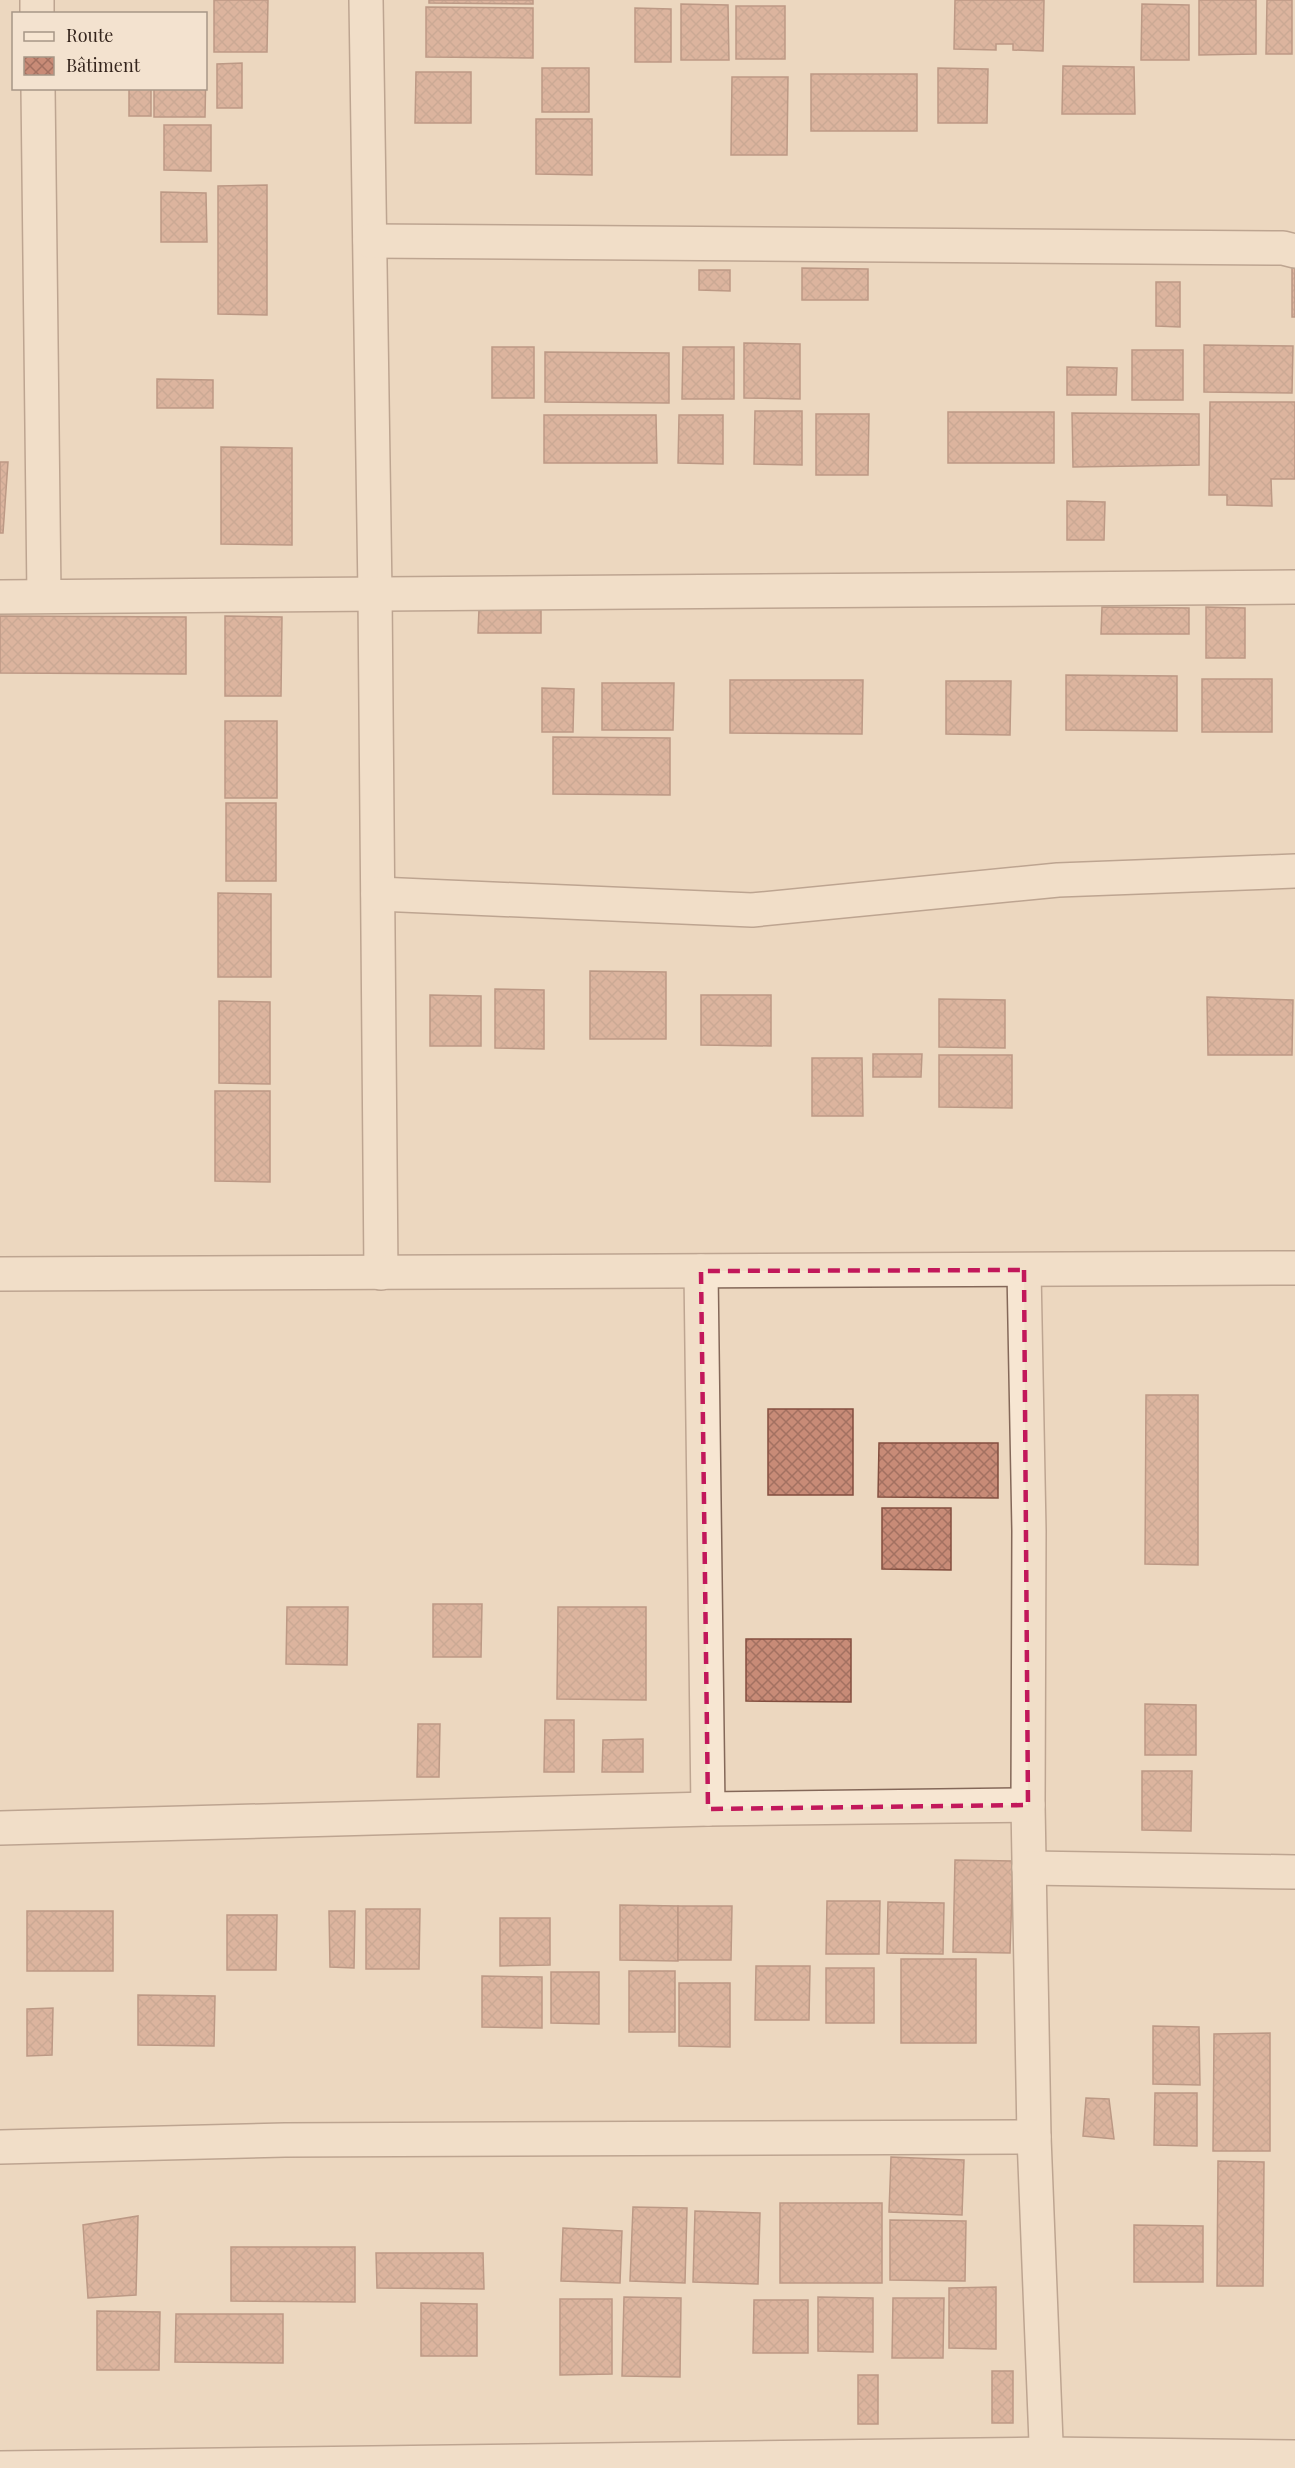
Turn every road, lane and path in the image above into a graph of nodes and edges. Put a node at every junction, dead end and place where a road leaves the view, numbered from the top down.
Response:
1 (366, 0) edge
2 (38, 90) edge
3 (370, 241) junction
4 (1295, 251) edge
5 (1295, 587) edge
6 (375, 594) junction
7 (44, 596) junction
8 (0, 597) edge
9 (1295, 871) edge
10 (378, 894) junction
11 (1295, 1268) edge
12 (1024, 1270) junction
13 (701, 1271) junction
14 (381, 1273) junction
15 (0, 1274) edge
16 (1028, 1805) junction
17 (708, 1809) junction
18 (0, 1828) edge
19 (1029, 1868) junction
20 (1295, 1872) edge
21 (1034, 2137) junction
22 (0, 2146) edge
23 (1295, 2457) edge
24 (1047, 2461) edge
25 (0, 2468) edge

1 - 3 street
2 - 7 street
3 - 4 street
3 - 6 street
5 - 6 street
6 - 7 street
6 - 10 street
7 - 8 street
9 - 10 street
10 - 14 street
11 - 12 street
12 - 13 street
12 - 16 street
13 - 14 street
13 - 17 street
14 - 15 street
16 - 17 street
16 - 19 street
17 - 18 street
19 - 20 street
19 - 21 street
21 - 22 street
21 - 24 street
23 - 24 street
24 - 25 street

